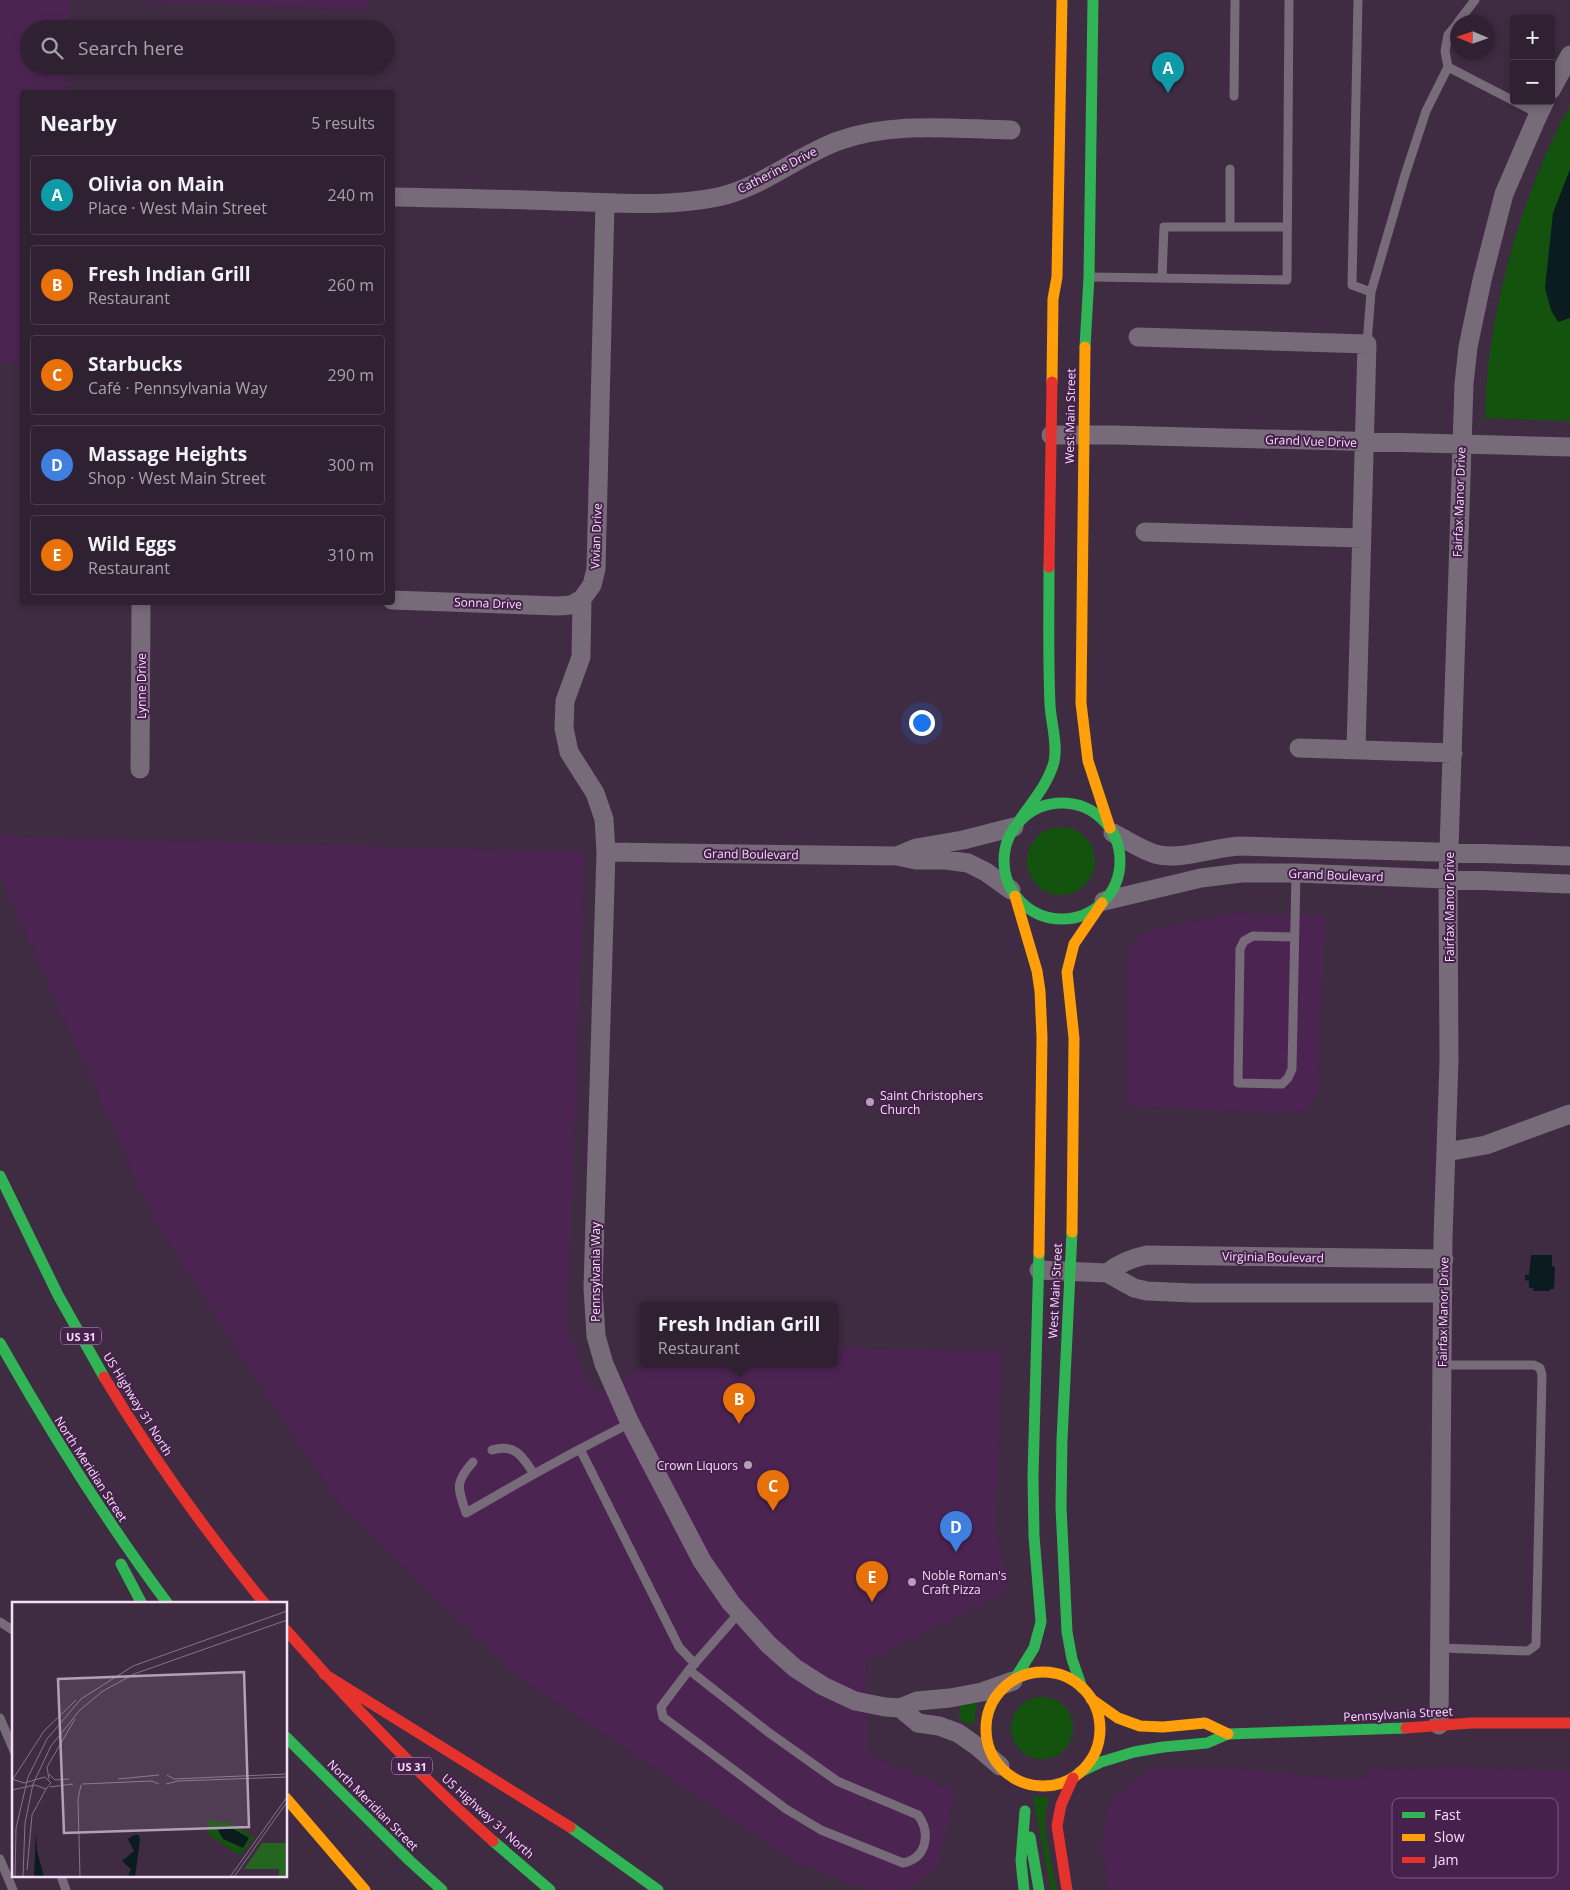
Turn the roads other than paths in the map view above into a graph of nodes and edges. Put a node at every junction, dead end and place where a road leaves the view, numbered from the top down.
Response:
1 (1062, 0) edge
2 (1093, 0) edge
3 (1235, 0) edge
4 (1289, 0) edge
5 (1358, 0) edge
6 (1476, 0) edge
7 (1464, 15) edge
8 (1450, 33) edge
9 (1570, 55) edge
10 (1448, 68) junction
11 (1555, 83) edge
12 (1234, 96) dead end
13 (1542, 108) edge
14 (1011, 130) dead end
15 (1230, 169) dead end
16 (395, 196) edge
17 (604, 203) junction
18 (1230, 227) junction
19 (1287, 227) junction
20 (1089, 277) junction
21 (1162, 278) junction
22 (1371, 292) junction
23 (1138, 337) dead end
24 (1367, 344) junction
25 (1051, 435) junction
26 (1084, 435) junction
27 (1364, 442) junction
28 (1461, 445) junction
29 (1570, 447) edge
30 (1145, 532) dead end
31 (1362, 538) junction
32 (582, 599) junction
33 (395, 600) edge
34 (141, 605) edge
35 (1299, 748) dead end
36 (1356, 749) junction
37 (1453, 753) junction
38 (140, 769) dead end
39 (1016, 824) junction
40 (1112, 831) junction
41 (606, 852) junction
42 (1450, 852) junction
43 (898, 856) junction
44 (1570, 856) edge
45 (1296, 873) junction
46 (1448, 880) junction
47 (1570, 884) edge
48 (1013, 893) junction
49 (1103, 902) junction
50 (1294, 937) junction
51 (1570, 1114) edge
52 (1446, 1152) junction
53 (0, 1176) edge
54 (1444, 1258) junction
55 (1039, 1270) junction
56 (1070, 1271) junction
57 (1107, 1273) junction
58 (1443, 1293) junction
59 (0, 1343) edge
60 (1443, 1365) junction
61 (630, 1423) junction
62 (55, 1439) junction
63 (580, 1449) junction
64 (492, 1450) dead end
65 (473, 1462) dead end
66 (534, 1474) junction
67 (105, 1534) dead end
68 (114, 1552) dead end
69 (141, 1602) edge
70 (167, 1602) edge
71 (262, 1602) edge
72 (739, 1613) junction
73 (0, 1622) edge
74 (12, 1631) edge
75 (288, 1632) edge
76 (1441, 1648) junction
77 (692, 1667) junction
78 (324, 1674) junction
79 (1014, 1681) junction
80 (1082, 1688) junction
81 (1091, 1699) junction
82 (900, 1708) junction
83 (0, 1718) edge
84 (1570, 1723) edge
85 (1440, 1726) junction
86 (1228, 1734) junction
87 (288, 1739) edge
88 (12, 1746) edge
89 (1003, 1770) junction
90 (1076, 1775) junction
91 (288, 1800) edge
92 (1025, 1811) junction
93 (0, 1859) edge
94 (62, 1878) edge
95 (13, 1890) edge
96 (66, 1890) edge
97 (365, 1890) edge
98 (442, 1890) edge
99 (550, 1890) edge
100 (658, 1890) edge
101 (1024, 1890) edge
102 (1039, 1890) edge
103 (1067, 1890) edge

1 - 25 main road, West Main Street
2 - 20 main road, West Main Street
3 - 12 lane
4 - 19 lane
5 - 22 lane
6 - 7 lane
8 - 10 lane
9 - 11 street
10 - 13 lane
10 - 22 lane
13 - 28 street, Fairfax Manor Drive
14 - 17 street, Catherine Drive
15 - 18 lane
16 - 17 street, Catherine Drive
17 - 32 street, Vivian Drive
18 - 19 lane
18 - 21 lane
19 - 21 lane
20 - 21 lane
20 - 26 main road, West Main Street
22 - 24 lane
23 - 24 street
24 - 27 street
25 - 26 street, Grand Vue Drive
25 - 39 main road, West Main Street
26 - 27 street, Grand Vue Drive
26 - 40 main road, West Main Street
27 - 28 street, Grand Vue Drive
27 - 31 street
28 - 29 street, Grand Vue Drive
28 - 37 street, Fairfax Manor Drive
30 - 31 street
31 - 36 street
32 - 33 street, Sonna Drive
32 - 41 street, Vivian Drive
34 - 38 street, Lynne Drive
35 - 36 street
36 - 37 street
37 - 42 street, Fairfax Manor Drive
39 - 40 main road
39 - 43 street, Grand Boulevard
39 - 48 main road
40 - 42 street
40 - 49 main road
41 - 43 street, Grand Boulevard
41 - 61 street, Pennsylvania Way
42 - 44 street
42 - 46 street, Fairfax Manor Drive
43 - 48 street, Grand Boulevard
45 - 46 street, Grand Boulevard
45 - 49 street, Grand Boulevard
45 - 50 lane
46 - 47 street, Grand Boulevard
46 - 52 street, Fairfax Manor Drive
48 - 49 main road
48 - 55 main road, West Main Street
49 - 56 main road, West Main Street
50 - 50 lane
51 - 52 street
52 - 54 street, Fairfax Manor Drive
53 - 71 main road, US Highway 31 North / US 31
54 - 57 street, Virginia Boulevard
54 - 58 street, Fairfax Manor Drive
55 - 56 street
55 - 79 main road, West Main Street
56 - 57 street
56 - 80 main road, West Main Street
57 - 58 street
58 - 60 street, Fairfax Manor Drive
59 - 62 main road, North Meridian Street
60 - 76 street, Fairfax Manor Drive
60 - 76 lane
61 - 63 lane
61 - 72 street, Pennsylvania Way
62 - 67 main road
62 - 70 main road, North Meridian Street
63 - 66 lane
63 - 77 lane
64 - 66 lane
65 - 66 lane
68 - 69 main road
72 - 77 lane
72 - 82 street, Pennsylvania Way
73 - 74 lane
75 - 78 main road, US Highway 31 North / US 31
76 - 85 street, Fairfax Manor Drive
77 - 77 lane
78 - 99 main road, US Highway 31 North / US 31
78 - 100 main road
79 - 80 main road
79 - 82 street, Pennsylvania Way
79 - 89 main road
80 - 81 main road
81 - 86 main road, Pennsylvania Street
81 - 90 main road
82 - 89 street
83 - 88 lane
84 - 85 main road, Pennsylvania Street
85 - 86 main road, Pennsylvania Street
86 - 90 main road, Pennsylvania Street
87 - 98 main road, North Meridian Street
89 - 90 main road
89 - 92 main road
90 - 103 main road
91 - 97 main road
92 - 101 main road
92 - 102 main road
93 - 95 lane
94 - 96 lane

